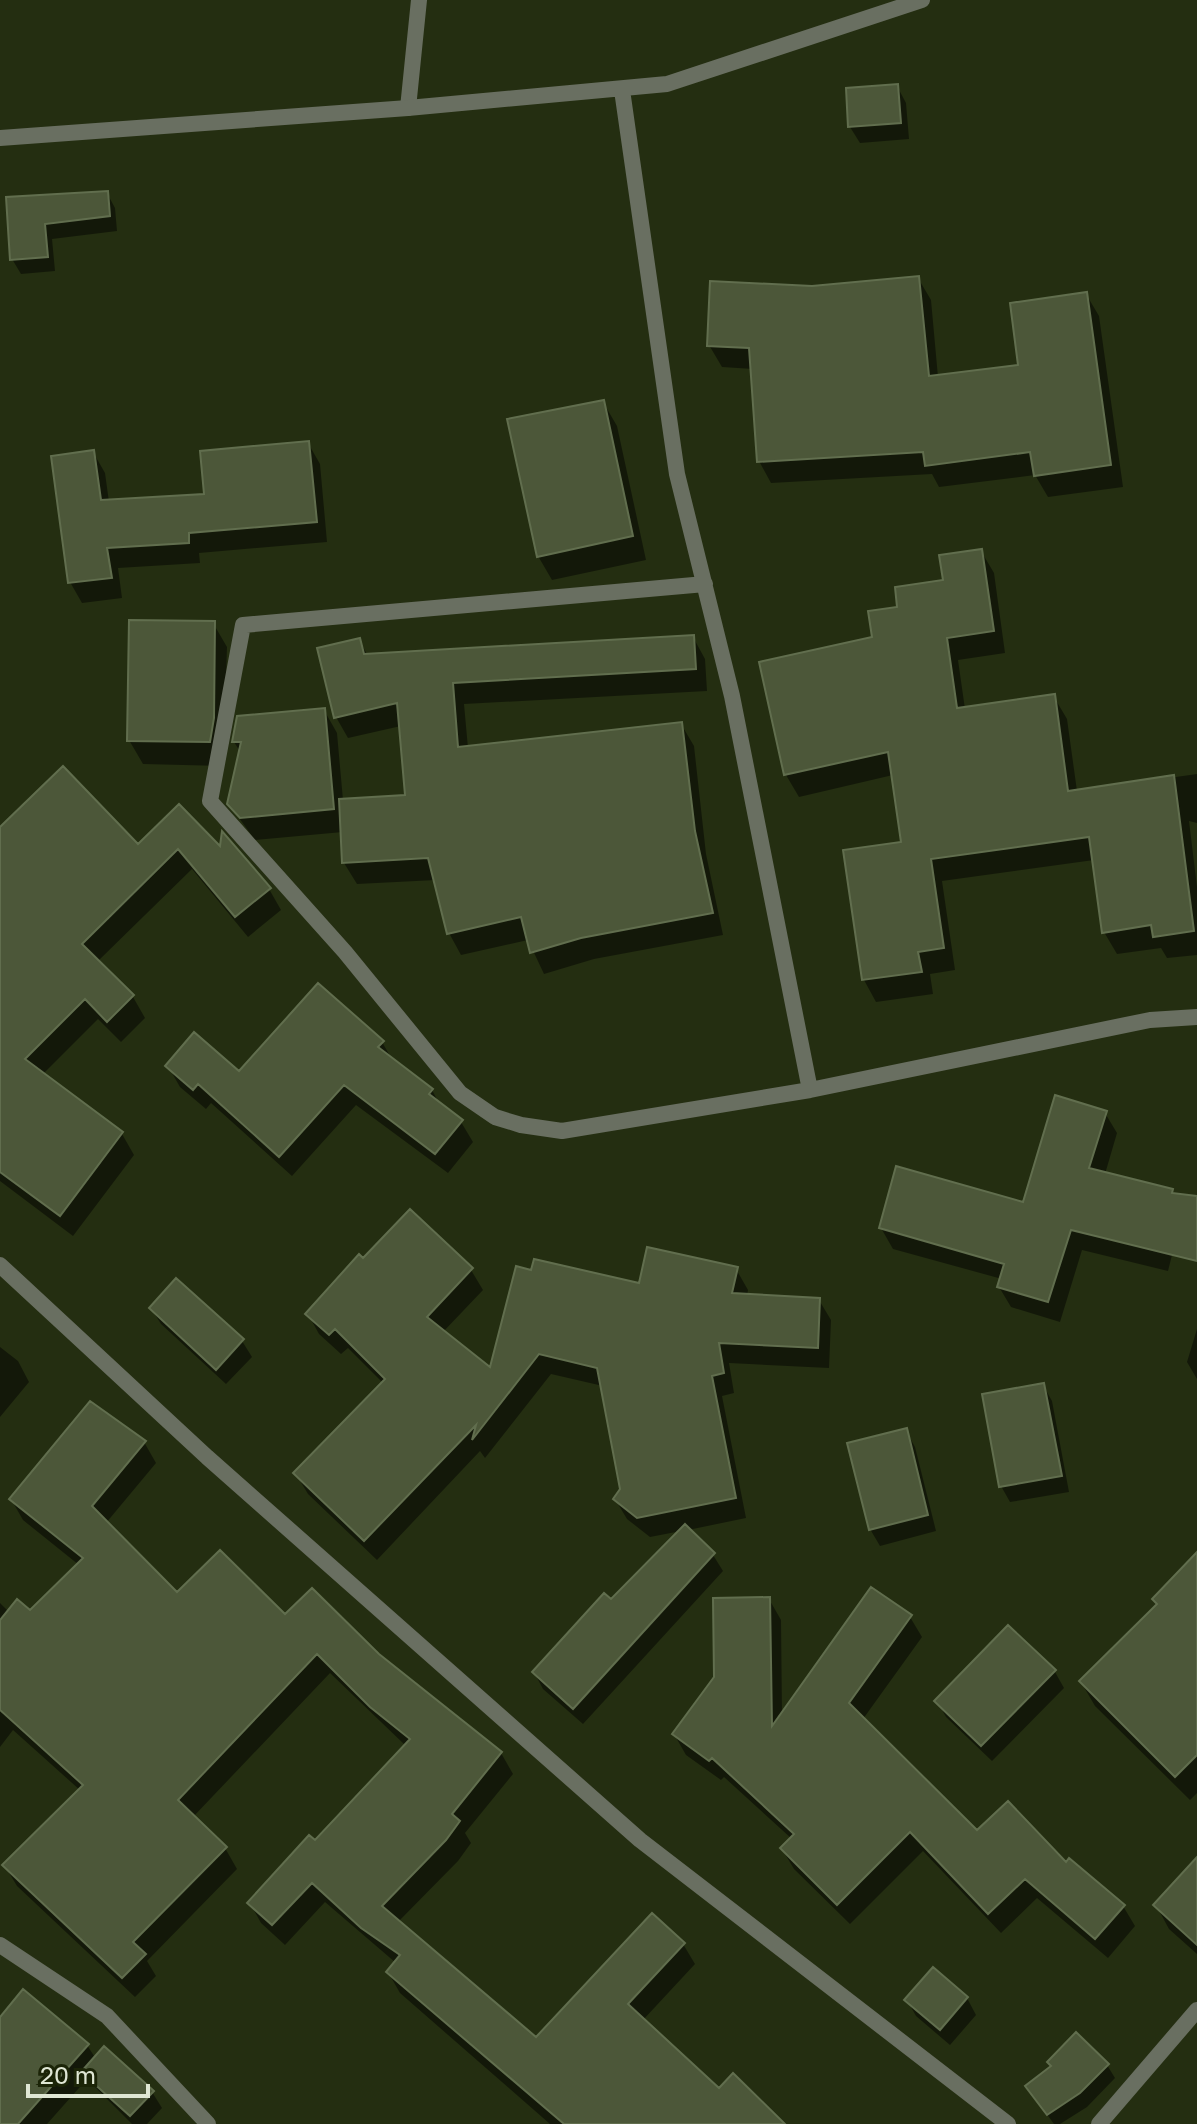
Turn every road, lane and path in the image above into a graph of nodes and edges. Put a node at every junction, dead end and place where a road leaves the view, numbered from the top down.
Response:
1 (419, 0) edge
2 (922, 0) edge
3 (622, 90) junction
4 (408, 108) junction
5 (0, 138) edge
6 (705, 584) junction
7 (1197, 1017) edge
8 (810, 1090) junction
9 (0, 1265) edge
10 (0, 1945) edge
11 (1197, 2010) edge
12 (208, 2124) edge
13 (1008, 2124) edge
14 (1099, 2124) edge

1 - 4 street
2 - 3 street
3 - 4 street
3 - 6 street
4 - 5 street
6 - 8 street
6 - 8 street
7 - 8 street
9 - 13 street
10 - 12 street
11 - 14 street

